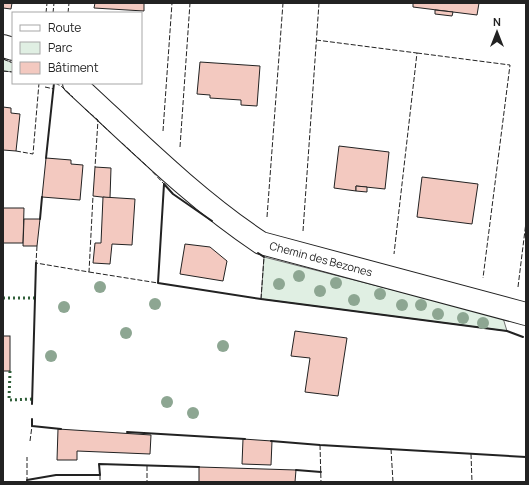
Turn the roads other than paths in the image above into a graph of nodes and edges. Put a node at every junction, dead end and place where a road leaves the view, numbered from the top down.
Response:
1 (75, 84) edge
2 (526, 314) edge

1 - 2 street, Chemin des Bezones

